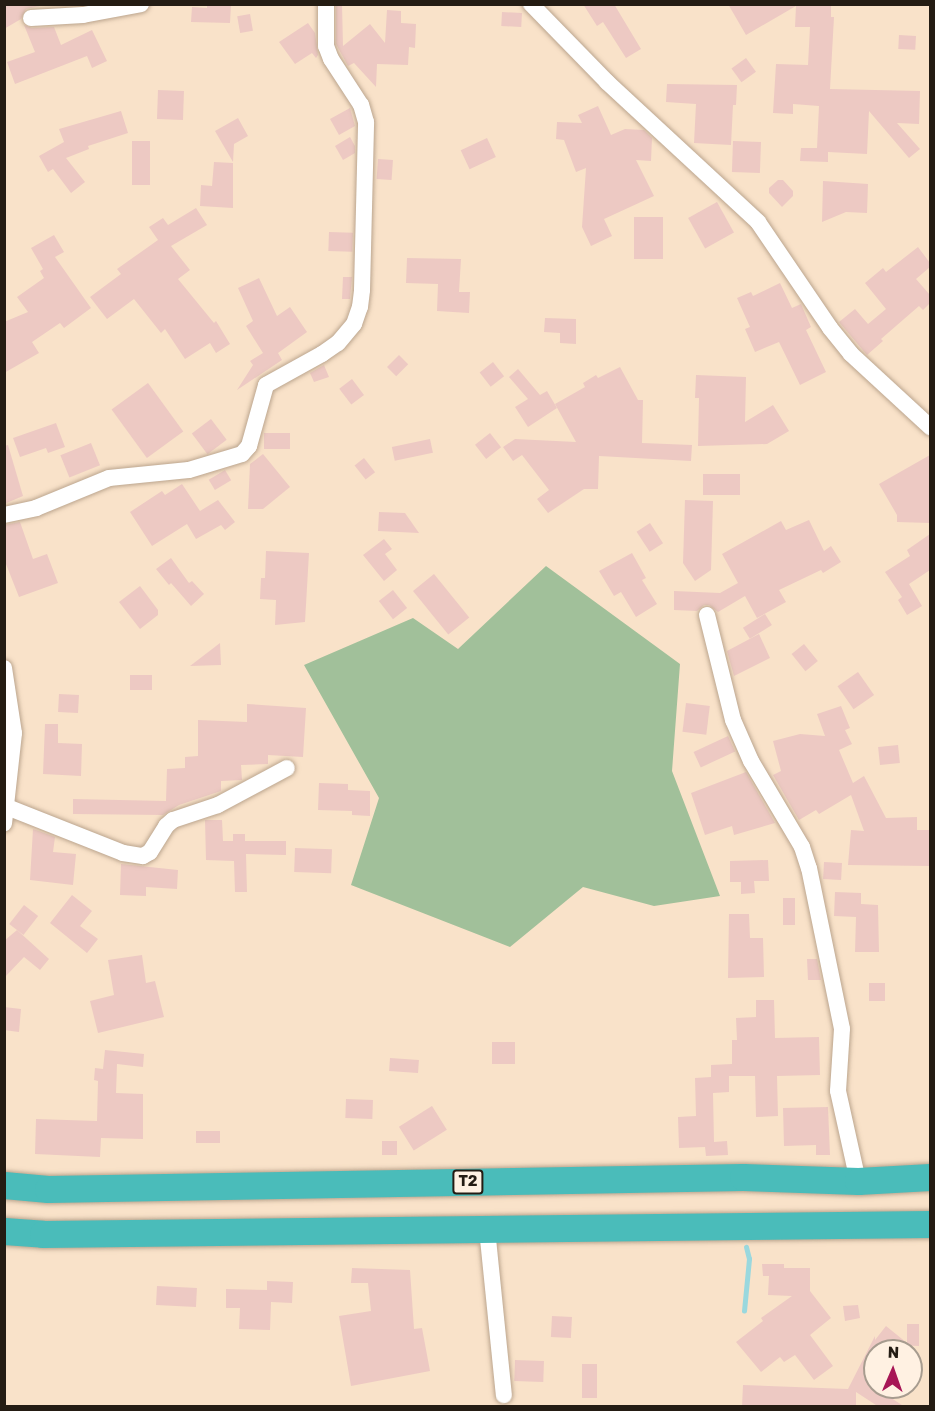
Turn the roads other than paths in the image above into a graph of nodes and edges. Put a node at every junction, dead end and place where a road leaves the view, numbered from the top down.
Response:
1 (141, 4) edge
2 (326, 4) edge
3 (531, 4) edge
4 (30, 18) dead end
5 (930, 427) edge
6 (4, 515) edge
7 (707, 615) dead end
8 (4, 668) edge
9 (287, 768) dead end
10 (6, 815) edge
11 (930, 1177) edge
12 (858, 1181) junction
13 (4, 1185) edge
14 (930, 1224) edge
15 (487, 1229) junction
16 (4, 1231) edge
17 (504, 1395) dead end

1 - 4 street
2 - 6 street
3 - 5 street
7 - 12 street
8 - 10 street
9 - 10 street
11 - 12 highway, T2
12 - 13 highway, T2
14 - 15 highway
15 - 16 highway
15 - 17 street

